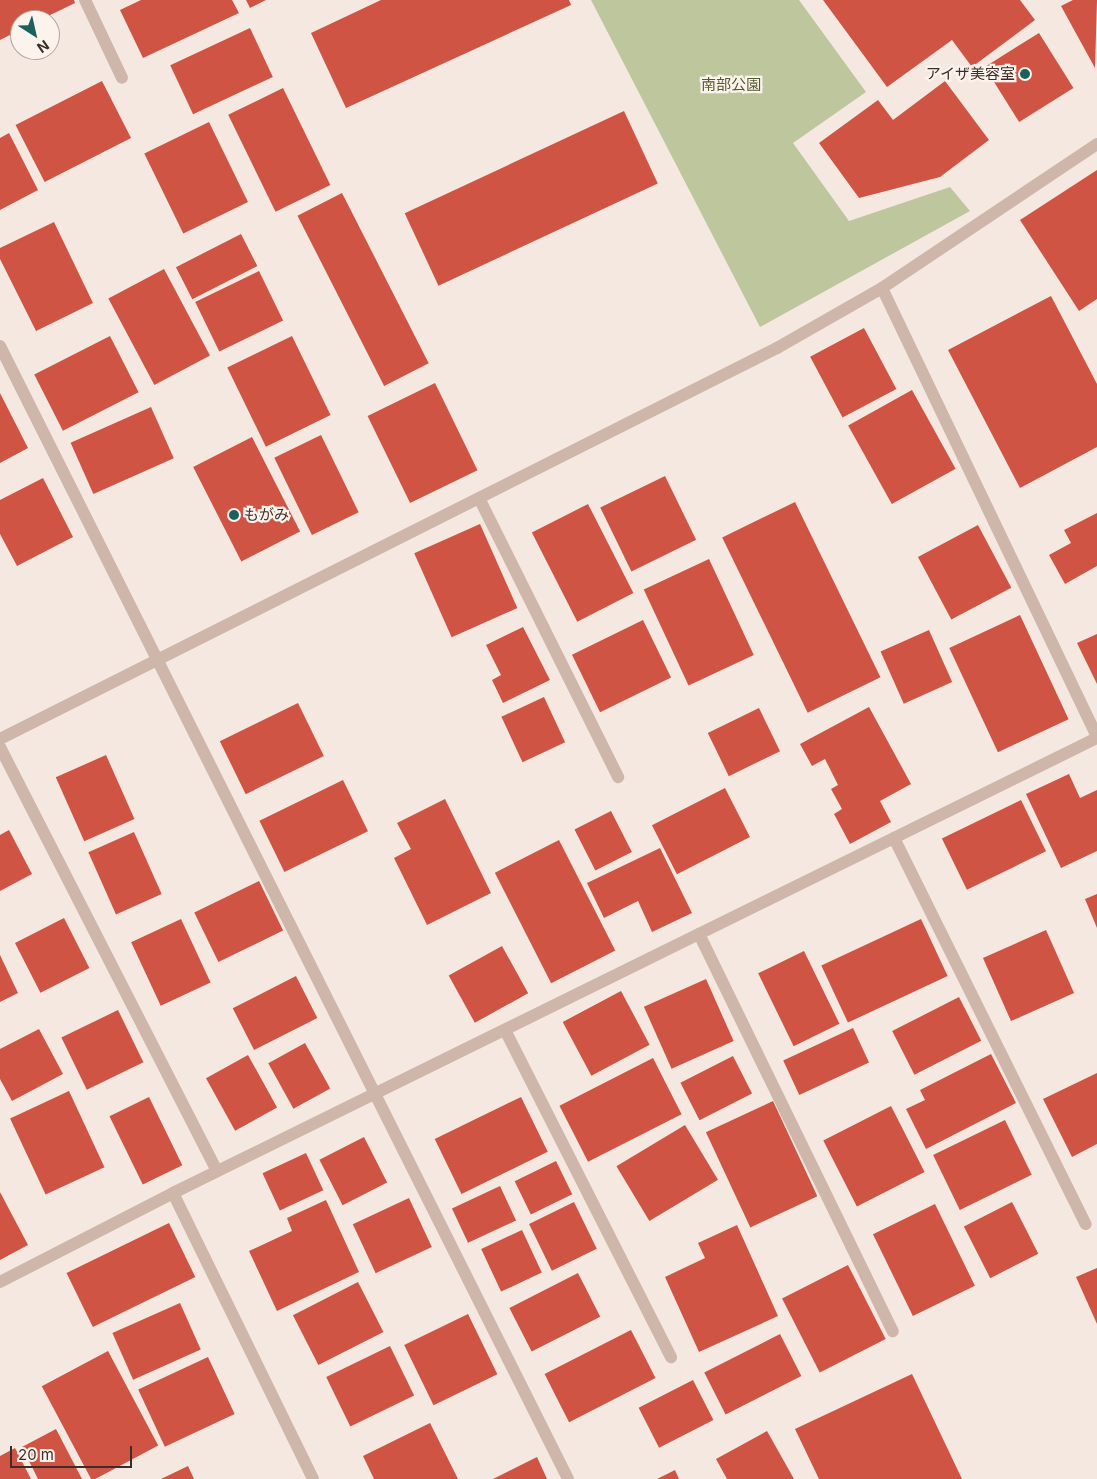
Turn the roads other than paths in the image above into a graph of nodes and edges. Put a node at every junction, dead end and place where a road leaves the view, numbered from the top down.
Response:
1 (85, 0) edge
2 (122, 78) dead end
3 (1097, 144) edge
4 (882, 288) junction
5 (0, 346) edge
6 (479, 498) junction
7 (158, 660) junction
8 (1097, 737) edge
9 (0, 739) edge
10 (0, 747) edge
11 (618, 777) dead end
12 (894, 838) junction
13 (699, 934) junction
14 (505, 1030) junction
15 (378, 1093) junction
16 (217, 1171) junction
17 (173, 1193) junction
18 (1086, 1224) dead end
19 (0, 1282) edge
20 (894, 1331) dead end
21 (671, 1358) dead end
22 (313, 1479) edge
23 (568, 1479) edge

1 - 2 lane
3 - 4 lane
4 - 6 lane
4 - 8 lane
5 - 7 lane
6 - 7 lane
6 - 11 lane
7 - 9 lane
7 - 15 lane
8 - 12 lane
10 - 16 lane
12 - 13 lane
12 - 18 lane
13 - 14 lane
13 - 20 lane
14 - 15 lane
14 - 21 lane
15 - 16 lane
15 - 23 lane
16 - 17 lane
17 - 19 lane
17 - 22 lane

